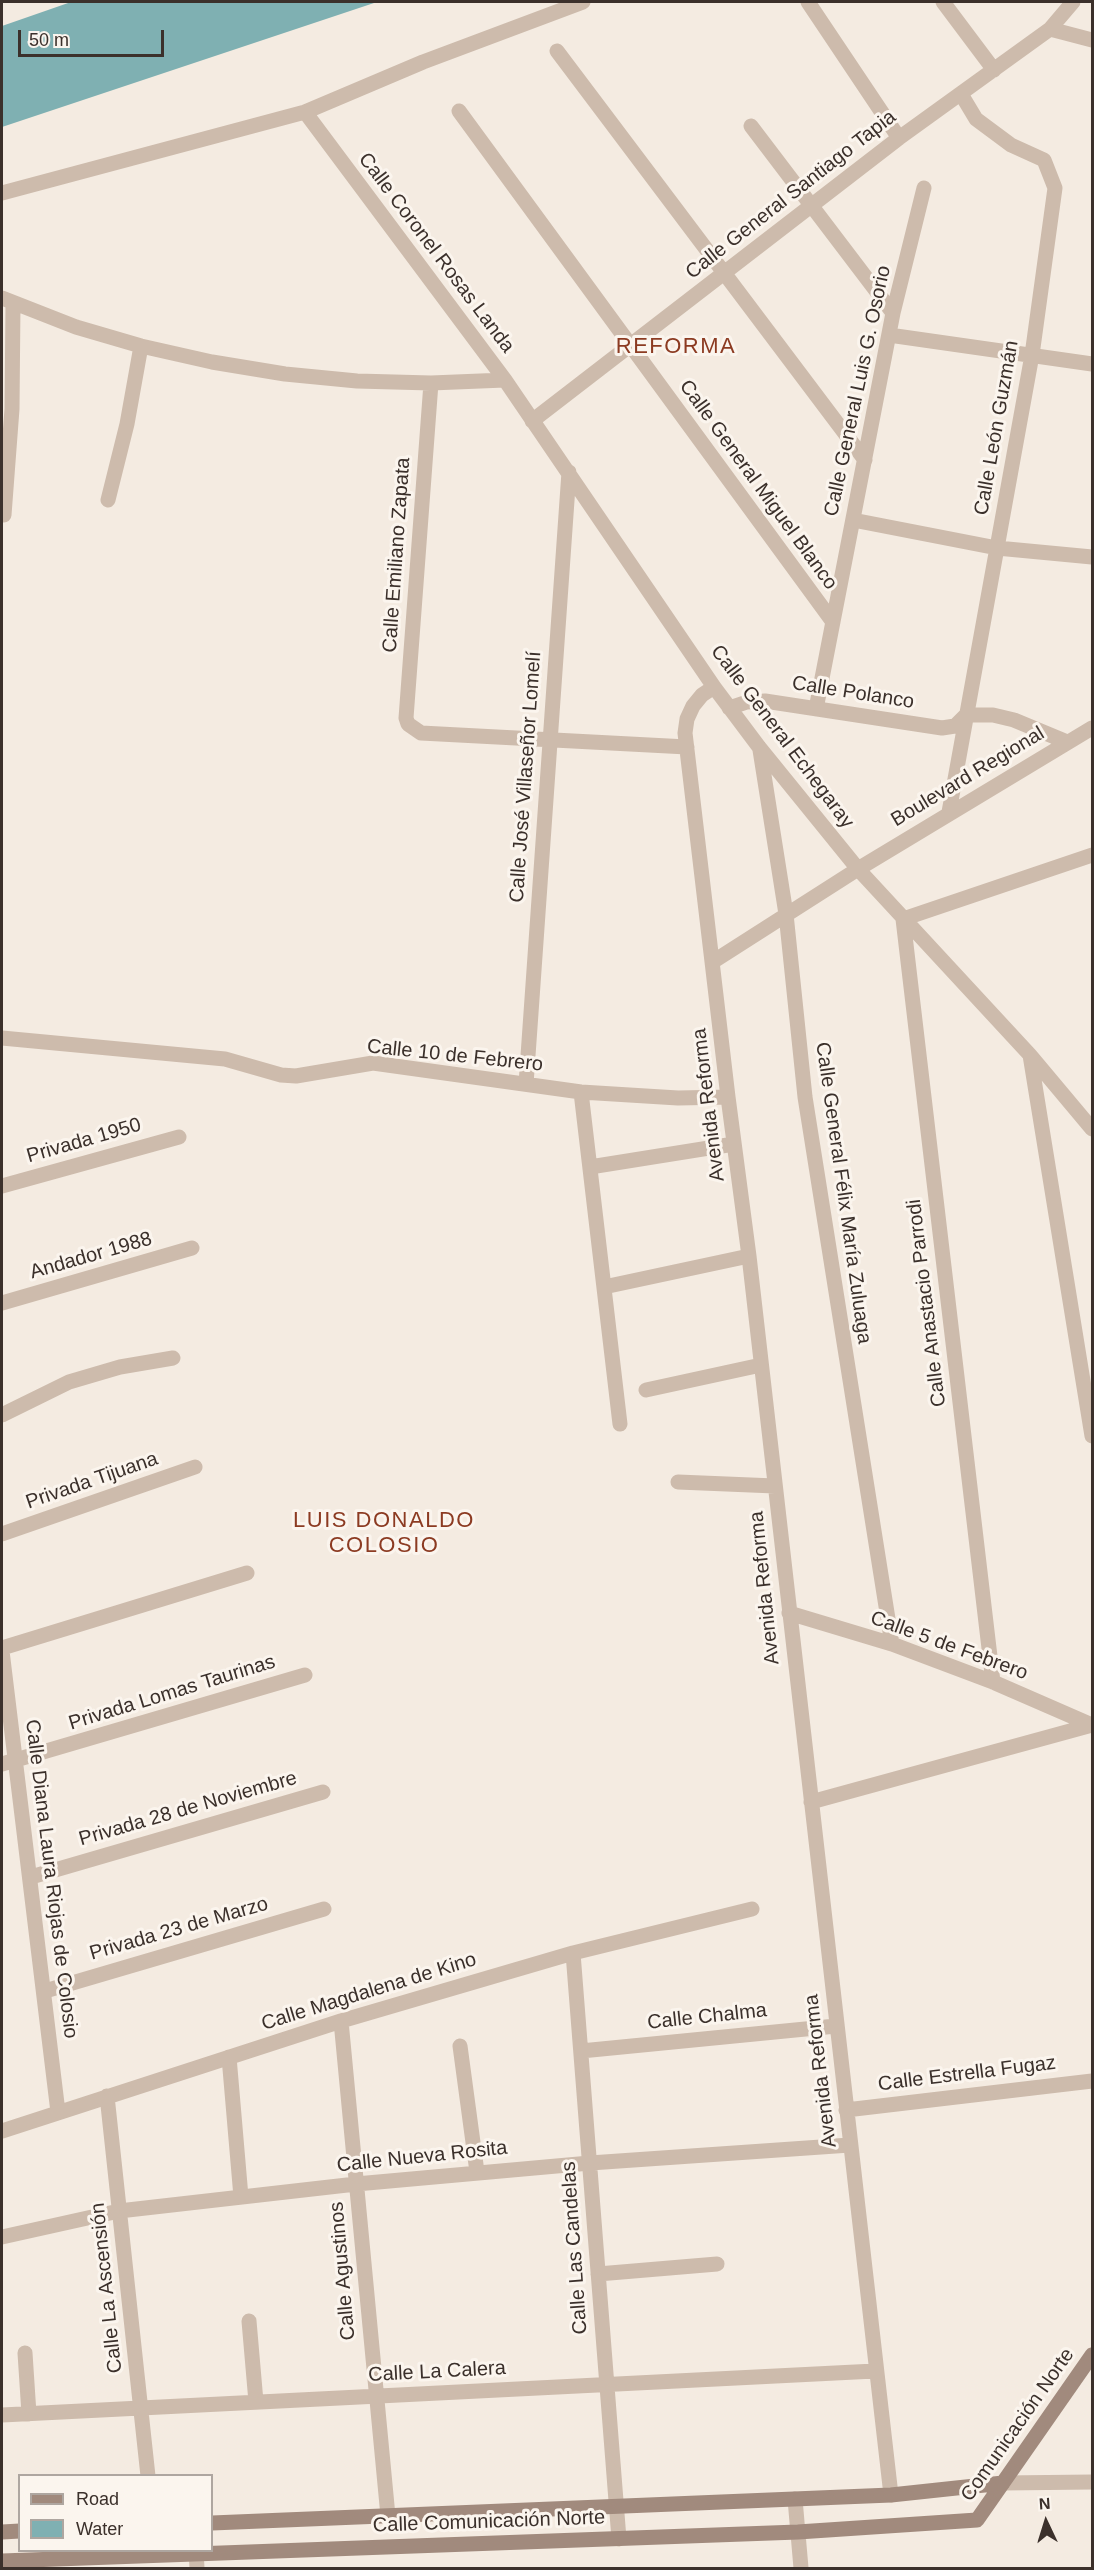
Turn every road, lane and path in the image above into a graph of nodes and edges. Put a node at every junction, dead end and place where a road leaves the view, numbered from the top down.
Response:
1 (583, 2) edge
2 (808, 2) edge
3 (943, 2) edge
4 (1073, 2) edge
5 (1050, 29) junction
6 (1092, 40) edge
7 (557, 51) dead end
8 (994, 70) junction
9 (961, 94) junction
10 (459, 111) dead end
11 (305, 112) junction
12 (751, 126) dead end
13 (899, 138) junction
14 (924, 188) dead end
15 (2, 193) edge
16 (812, 205) junction
17 (723, 274) junction
18 (7, 301) edge
19 (893, 313) junction
20 (889, 335) junction
21 (630, 345) junction
22 (141, 346) junction
23 (1032, 355) junction
24 (1092, 364) edge
25 (505, 380) junction
26 (431, 383) junction
27 (532, 421) junction
28 (865, 460) junction
29 (569, 472) junction
30 (108, 500) dead end
31 (4, 515) dead end
32 (853, 520) junction
33 (997, 548) junction
34 (1092, 557) edge
35 (833, 622) junction
36 (714, 687) junction
37 (729, 708) junction
38 (816, 709) junction
39 (966, 715) junction
40 (1092, 728) edge
41 (550, 740) junction
42 (1067, 742) junction
43 (687, 747) junction
44 (759, 747) junction
45 (949, 812) junction
46 (1092, 855) edge
47 (858, 868) junction
48 (786, 914) junction
49 (903, 919) junction
50 (714, 961) junction
51 (2, 1038) edge
52 (1030, 1055) junction
53 (526, 1084) junction
54 (580, 1092) junction
55 (728, 1097) junction
56 (1092, 1129) edge
57 (179, 1137) dead end
58 (734, 1144) junction
59 (590, 1167) junction
60 (2, 1186) edge
61 (192, 1248) dead end
62 (749, 1256) junction
63 (604, 1287) junction
64 (2, 1304) edge
65 (173, 1358) dead end
66 (761, 1365) junction
67 (646, 1390) dead end
68 (2, 1415) edge
69 (620, 1424) dead end
70 (1092, 1436) edge
71 (195, 1467) dead end
72 (678, 1482) dead end
73 (775, 1486) junction
74 (2, 1534) edge
75 (247, 1573) dead end
76 (789, 1612) junction
77 (892, 1644) junction
78 (2, 1650) edge
79 (305, 1676) dead end
80 (993, 1682) junction
81 (1092, 1725) edge
82 (9, 1763) edge
83 (323, 1792) dead end
84 (811, 1802) junction
85 (31, 1877) junction
86 (324, 1909) dead end
87 (752, 1909) dead end
88 (573, 1953) junction
89 (45, 1990) junction
90 (341, 2021) junction
91 (837, 2026) junction
92 (460, 2046) dead end
93 (581, 2051) junction
94 (229, 2057) junction
95 (1092, 2081) edge
96 (107, 2096) junction
97 (846, 2110) junction
98 (58, 2112) junction
99 (2, 2131) edge
100 (850, 2145) junction
101 (590, 2163) junction
102 (477, 2172) junction
103 (356, 2184) junction
104 (241, 2197) junction
105 (119, 2211) junction
106 (2, 2237) edge
107 (717, 2264) dead end
108 (598, 2274) junction
109 (249, 2321) dead end
110 (25, 2353) dead end
111 (1092, 2355) edge
112 (875, 2371) junction
113 (607, 2385) junction
114 (377, 2396) junction
115 (256, 2402) junction
116 (141, 2408) junction
117 (29, 2414) junction
118 (2, 2415) edge
119 (148, 2474) edge
120 (1092, 2482) edge
121 (1003, 2483) junction
122 (891, 2495) junction
123 (795, 2499) junction
124 (617, 2506) junction
125 (388, 2516) junction
126 (977, 2520) joint
127 (213, 2523) edge
128 (18, 2531) edge
129 (2, 2532) edge
130 (798, 2532) junction
131 (619, 2539) junction
132 (197, 2558) edge
133 (2, 2561) edge
134 (801, 2568) edge

1 - 11 street
2 - 13 street
3 - 8 street
4 - 5 street, Calle General Santiago Tapia
5 - 6 street
5 - 8 street, Calle General Santiago Tapia
7 - 17 street
8 - 9 street, Calle General Santiago Tapia
9 - 13 street, Calle General Santiago Tapia
9 - 23 street, Calle León Guzmán
10 - 21 street, Calle General Miguel Blanco
11 - 15 street
11 - 25 street, Calle Coronel Rosas Landa
12 - 16 street
13 - 16 street, Calle General Santiago Tapia
14 - 19 street, Calle General Luis G. Osorio
16 - 17 street, Calle General Santiago Tapia
16 - 19 street
17 - 21 street, Calle General Santiago Tapia
17 - 28 street
18 - 22 street
18 - 31 street
19 - 20 street, Calle General Luis G. Osorio
20 - 23 street
20 - 28 street, Calle General Luis G. Osorio
21 - 27 street, Calle General Santiago Tapia
21 - 35 street, Calle General Miguel Blanco
22 - 26 street
22 - 30 street
23 - 24 street
23 - 33 street, Calle León Guzmán
25 - 26 street
25 - 27 street, Calle Coronel Rosas Landa
26 - 41 street, Calle Emiliano Zapata
27 - 29 street, Calle General Echegaray
28 - 32 street, Calle General Luis G. Osorio
29 - 36 street, Calle General Echegaray
29 - 41 street, Calle José Villaseñor Lomelí
32 - 33 street
32 - 35 street, Calle General Luis G. Osorio
33 - 34 street
33 - 39 street, Calle León Guzmán
35 - 38 street, Calle General Luis G. Osorio
36 - 37 street, Calle General Echegaray
36 - 43 street, Avenida Reforma
37 - 38 street, Calle Polanco
37 - 44 street, Calle General Echegaray
38 - 39 street, Calle Polanco
39 - 42 street
39 - 45 street, Calle León Guzmán
40 - 42 street, Boulevard Regional
41 - 43 street
41 - 53 street, Calle José Villaseñor Lomelí
42 - 45 street, Boulevard Regional
43 - 50 street, Avenida Reforma
44 - 47 street, Calle General Echegaray
44 - 48 street, Calle General Félix María Zuluaga
45 - 47 street, Boulevard Regional
46 - 49 street
47 - 48 street, Boulevard Regional
47 - 49 street, Calle General Echegaray
48 - 50 street, Boulevard Regional
48 - 77 street, Calle General Félix María Zuluaga
49 - 52 street, Calle General Echegaray
49 - 80 street, Calle Anastacio Parrodi
50 - 55 street, Avenida Reforma
51 - 53 street, Calle 10 de Febrero
52 - 56 street, Calle General Echegaray
52 - 70 street
53 - 54 street, Calle 10 de Febrero
54 - 55 street, Calle 10 de Febrero
54 - 59 street
55 - 58 street, Avenida Reforma
57 - 60 street, Privada 1950
58 - 59 street
58 - 62 street, Avenida Reforma
59 - 63 street
61 - 64 street, Andador 1988
62 - 63 street
62 - 66 street, Avenida Reforma
63 - 69 street
65 - 68 street
66 - 67 street
66 - 73 street, Avenida Reforma
71 - 74 street, Privada Tijuana
72 - 73 street
73 - 76 street, Avenida Reforma
75 - 78 street
76 - 77 street, Calle 5 de Febrero
76 - 84 street, Avenida Reforma
77 - 80 street, Calle 5 de Febrero
78 - 82 street, Calle Diana Laura Riojas de Colosio
79 - 82 street, Privada Lomas Taurinas
80 - 81 street, Calle 5 de Febrero
81 - 84 street
82 - 85 street, Calle Diana Laura Riojas de Colosio
83 - 85 street, Privada 28 de Noviembre
84 - 91 street, Avenida Reforma
85 - 89 street, Calle Diana Laura Riojas de Colosio
86 - 89 street, Privada 23 de Marzo
87 - 88 street, Calle Magdalena de Kino
88 - 90 street, Calle Magdalena de Kino
88 - 93 street, Calle Las Candelas
89 - 98 street, Calle Diana Laura Riojas de Colosio
90 - 94 street, Calle Magdalena de Kino
90 - 103 street, Calle Agustinos
91 - 93 street, Calle Chalma
91 - 97 street, Avenida Reforma
92 - 102 street
93 - 101 street, Calle Las Candelas
94 - 96 street, Calle Magdalena de Kino
94 - 104 street
95 - 97 street, Calle Estrella Fugaz
96 - 98 street, Calle Magdalena de Kino
96 - 105 street, Calle La Ascensión
97 - 100 street, Avenida Reforma
98 - 99 street, Calle Magdalena de Kino
100 - 101 street, Calle Nueva Rosita
100 - 112 street, Avenida Reforma
101 - 102 street, Calle Nueva Rosita
101 - 108 street, Calle Las Candelas
102 - 103 street, Calle Nueva Rosita
103 - 104 street, Calle Nueva Rosita
103 - 114 street, Calle Agustinos
104 - 105 street, Calle Nueva Rosita
105 - 106 street, Calle Nueva Rosita
105 - 116 street, Calle La Ascensión
107 - 108 street
108 - 113 street, Calle Las Candelas
109 - 115 street
110 - 117 street
111 - 121 street, Comunicación Norte
112 - 113 street, Calle La Calera
112 - 122 street, Avenida Reforma
113 - 114 street, Calle La Calera
113 - 124 street, Calle Las Candelas
114 - 115 street, Calle La Calera
114 - 125 street, Calle Agustinos
115 - 116 street, Calle La Calera
116 - 117 street, Calle La Calera
116 - 119 street, Calle La Ascensión
117 - 118 street, Calle La Calera
120 - 121 street
121 - 122 street, Calle Comunicación Norte
121 - 126 street, Comunicación Norte
122 - 123 street, Calle Comunicación Norte
123 - 124 street, Calle Comunicación Norte
123 - 130 street
124 - 125 street, Calle Comunicación Norte
124 - 131 street, Calle Las Candelas
125 - 127 street, Calle Comunicación Norte
126 - 130 street, Calle Comunicación Norte
128 - 129 street
130 - 131 street, Calle Comunicación Norte
130 - 134 street
131 - 132 street, Calle Comunicación Norte
132 - 133 street, Calle Comunicación Norte

